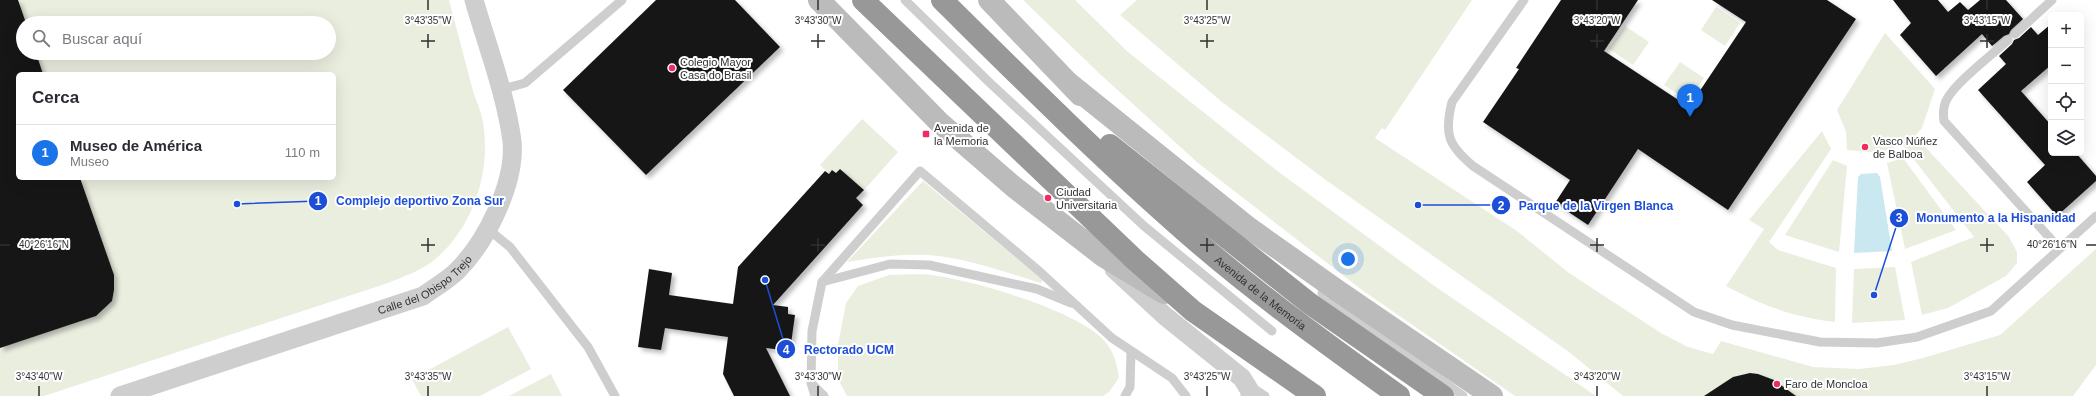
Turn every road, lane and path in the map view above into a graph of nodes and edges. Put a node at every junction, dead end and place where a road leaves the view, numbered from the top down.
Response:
1 (474, 0) edge
2 (622, 0) edge
3 (819, 0) edge
4 (863, 0) edge
5 (905, 0) edge
6 (942, 0) edge
7 (989, 0) edge
8 (1524, 0) edge
9 (2052, 0) edge
10 (2015, 34) dead end
11 (2008, 40) dead end
12 (1026, 82) junction
13 (1070, 84) junction
14 (500, 90) junction
15 (1185, 177) junction
16 (1182, 202) junction
17 (2096, 216) edge
18 (488, 229) junction
19 (2059, 248) junction
20 (1103, 256) junction
21 (1300, 276) dead end
22 (822, 282) junction
23 (1312, 285) dead end
24 (1076, 305) junction
25 (1194, 311) junction
26 (1272, 331) dead end
27 (1132, 351) junction
28 (811, 382) junction
29 (1248, 390) edge
30 (1314, 394) edge
31 (120, 396) edge
32 (615, 396) edge
33 (815, 396) edge
34 (824, 396) edge
35 (1125, 396) edge
36 (1186, 396) edge
37 (1265, 396) edge
38 (1399, 396) edge
39 (1443, 396) edge
40 (1463, 396) edge
41 (1492, 396) edge

1 - 14 street, Calle del Obispo Trejo
2 - 14 lane
3 - 20 main road
4 - 25 highway
5 - 26 lane
6 - 12 highway, Avenida de la Memoria
7 - 13 main road, Avenida de la Memoria
8 - 19 lane
9 - 10 lane
11 - 19 lane
12 - 16 highway, Avenida de la Memoria
12 - 38 highway, Avenida de la Memoria
13 - 15 main road
13 - 16 main road, Avenida de la Memoria
14 - 18 street, Calle del Obispo Trejo
15 - 21 lane
15 - 41 main road
16 - 39 highway, Avenida de la Memoria
17 - 19 lane
18 - 31 street, Calle del Obispo Trejo
18 - 32 lane
20 - 25 main road
20 - 29 street
22 - 24 lane
22 - 24 lane
22 - 28 lane
23 - 40 lane
24 - 27 lane
25 - 30 highway
27 - 35 lane
27 - 36 lane
28 - 33 lane
28 - 34 lane
29 - 37 lane

